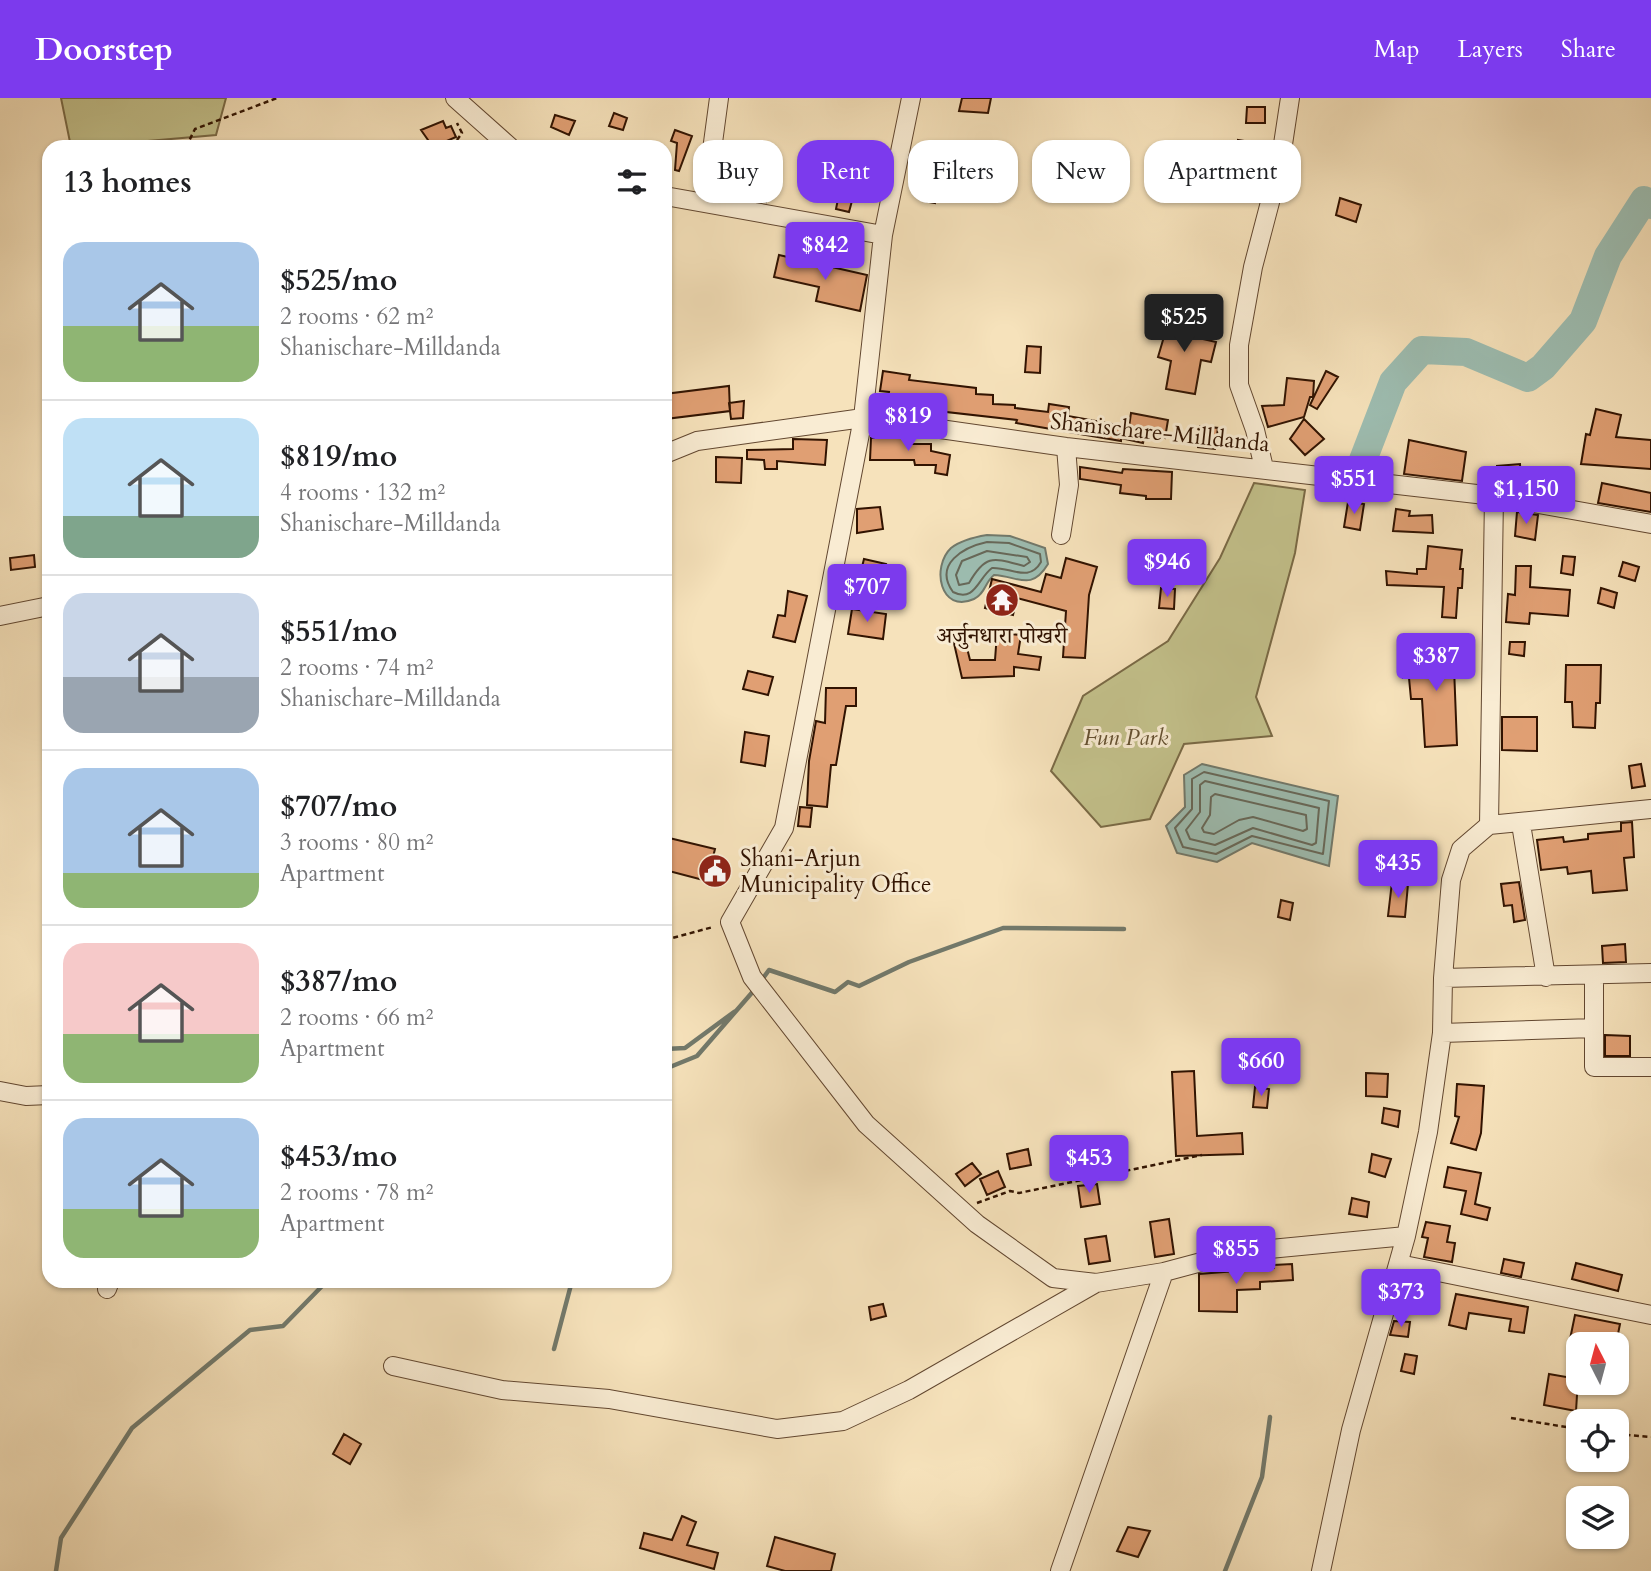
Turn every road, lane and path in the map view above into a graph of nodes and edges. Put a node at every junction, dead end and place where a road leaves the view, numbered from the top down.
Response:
1 (277, 98) edge
2 (454, 98) edge
3 (719, 98) edge
4 (911, 98) edge
5 (1290, 98) edge
6 (470, 112) junction
7 (190, 140) edge
8 (457, 140) edge
9 (502, 140) edge
10 (713, 140) edge
11 (672, 197) edge
12 (693, 200) edge
13 (710, 203) edge
14 (883, 236) junction
15 (863, 418) junction
16 (1066, 447) junction
17 (672, 451) edge
18 (1264, 468) junction
19 (1494, 496) junction
20 (1651, 524) edge
21 (1061, 535) dead end
22 (42, 607) edge
23 (0, 616) edge
24 (1651, 809) edge
25 (1521, 824) junction
26 (1489, 825) junction
27 (730, 922) junction
28 (672, 938) edge
29 (1651, 973) edge
30 (1594, 976) junction
31 (1546, 977) junction
32 (1443, 978) junction
33 (1594, 1028) junction
34 (1442, 1033) junction
35 (1651, 1067) edge
36 (0, 1091) edge
37 (42, 1095) edge
38 (1202, 1155) dead end
39 (961, 1210) junction
40 (1406, 1236) junction
41 (1399, 1264) junction
42 (1164, 1272) junction
43 (1096, 1283) junction
44 (1651, 1315) edge
45 (393, 1366) dead end
46 (1511, 1418) dead end
47 (1566, 1427) edge
48 (1629, 1434) edge
49 (1651, 1437) edge
50 (1060, 1571) edge
51 (1321, 1571) edge

1 - 7 path
2 - 6 street
3 - 10 street
4 - 14 street
5 - 18 street
6 - 8 path
6 - 9 street
11 - 12 street
13 - 14 street
14 - 15 street
15 - 16 street, Shanischare-Milldanda
15 - 17 street, Shanischare-Milldanda
15 - 27 street
16 - 18 street, Shanischare-Milldanda
16 - 21 street
18 - 19 street, Shanischare-Milldanda
19 - 20 street, Shanischare-Milldanda
19 - 26 street
22 - 23 street
24 - 25 street
25 - 26 street
25 - 31 street
26 - 32 street
27 - 28 path
27 - 39 street
29 - 30 street
30 - 31 street
30 - 33 street
31 - 32 street
32 - 34 street
33 - 34 street
33 - 35 street
34 - 40 street
36 - 37 street
38 - 39 path
39 - 43 street
40 - 41 street
40 - 42 street
41 - 44 street
41 - 51 street
42 - 43 street
42 - 50 street
43 - 45 street
46 - 47 path
48 - 49 path

